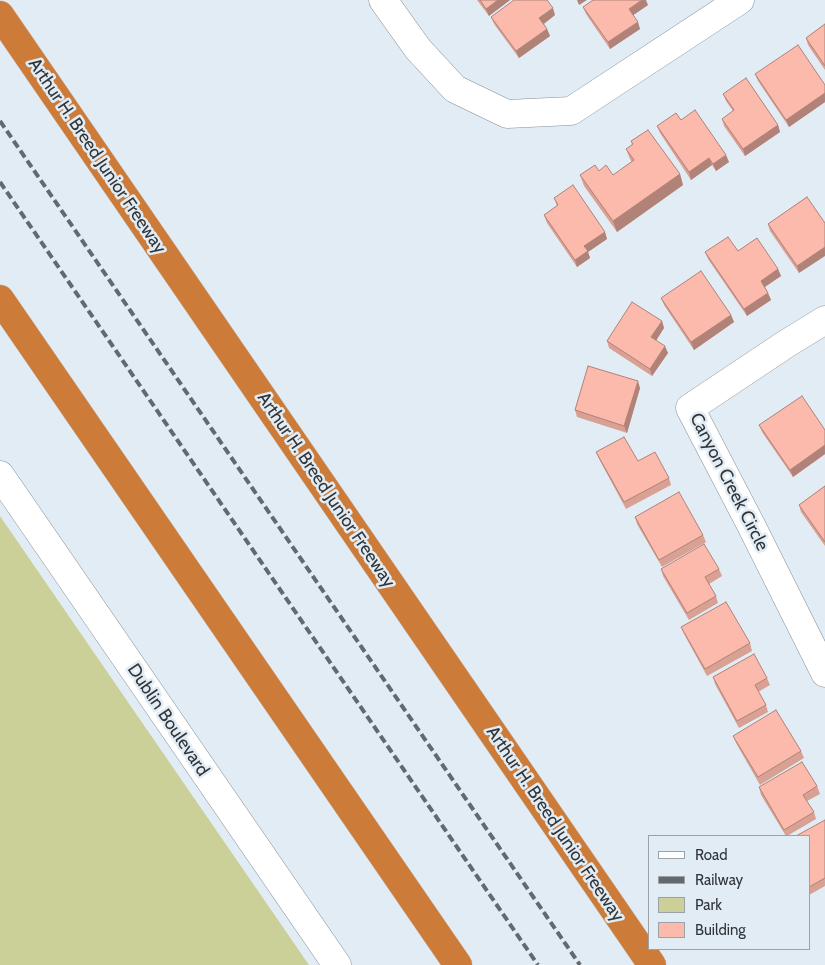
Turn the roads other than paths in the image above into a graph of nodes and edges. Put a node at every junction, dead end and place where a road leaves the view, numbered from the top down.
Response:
1 (383, 0) edge
2 (729, 3) edge
3 (0, 15) edge
4 (0, 299) edge
5 (825, 320) edge
6 (0, 475) edge
7 (825, 673) edge
8 (337, 965) edge
9 (458, 965) edge
10 (652, 965) edge

1 - 2 street
3 - 10 highway, Arthur H. Breed Junior Freeway
4 - 9 highway
5 - 7 street, Canyon Creek Circle
6 - 8 street, Dublin Boulevard

